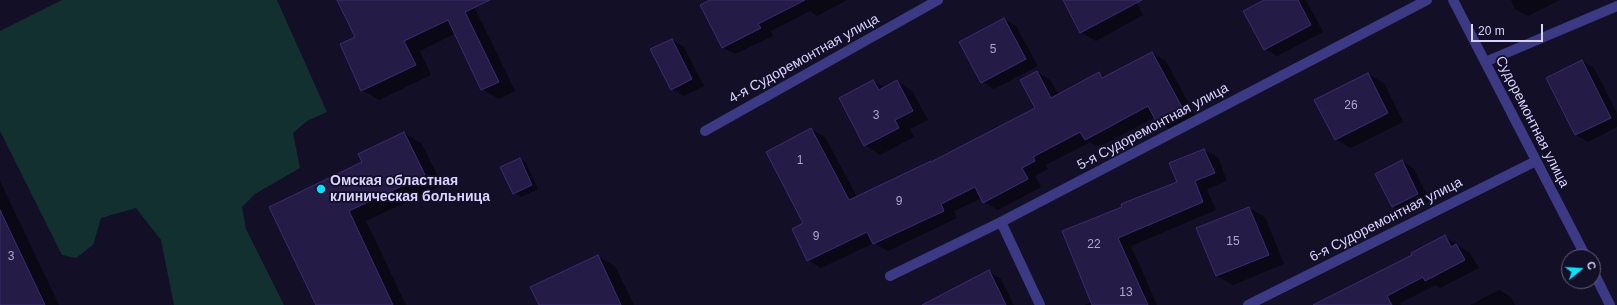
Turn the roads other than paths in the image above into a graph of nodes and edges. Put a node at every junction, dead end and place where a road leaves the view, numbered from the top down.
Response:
1 (938, 0) edge
2 (1426, 0) edge
3 (1453, 0) edge
4 (1617, 6) edge
5 (1485, 62) junction
6 (704, 131) dead end
7 (1536, 161) junction
8 (1000, 222) junction
9 (1582, 249) edge
10 (890, 276) dead end
11 (1601, 287) edge
12 (1617, 301) edge
13 (1040, 305) edge
14 (1248, 305) edge
15 (1610, 305) edge

1 - 6 street, 4-я Судоремонтная улица
2 - 8 street, 5-я Судоремонтная улица
3 - 5 street, Судоремонтная улица
4 - 5 street
5 - 7 street, Судоремонтная улица
7 - 9 street, Судоремонтная улица
7 - 14 street, 6-я Судоремонтная улица
8 - 10 street, 5-я Судоремонтная улица
8 - 13 street
11 - 15 street
12 - 15 street

